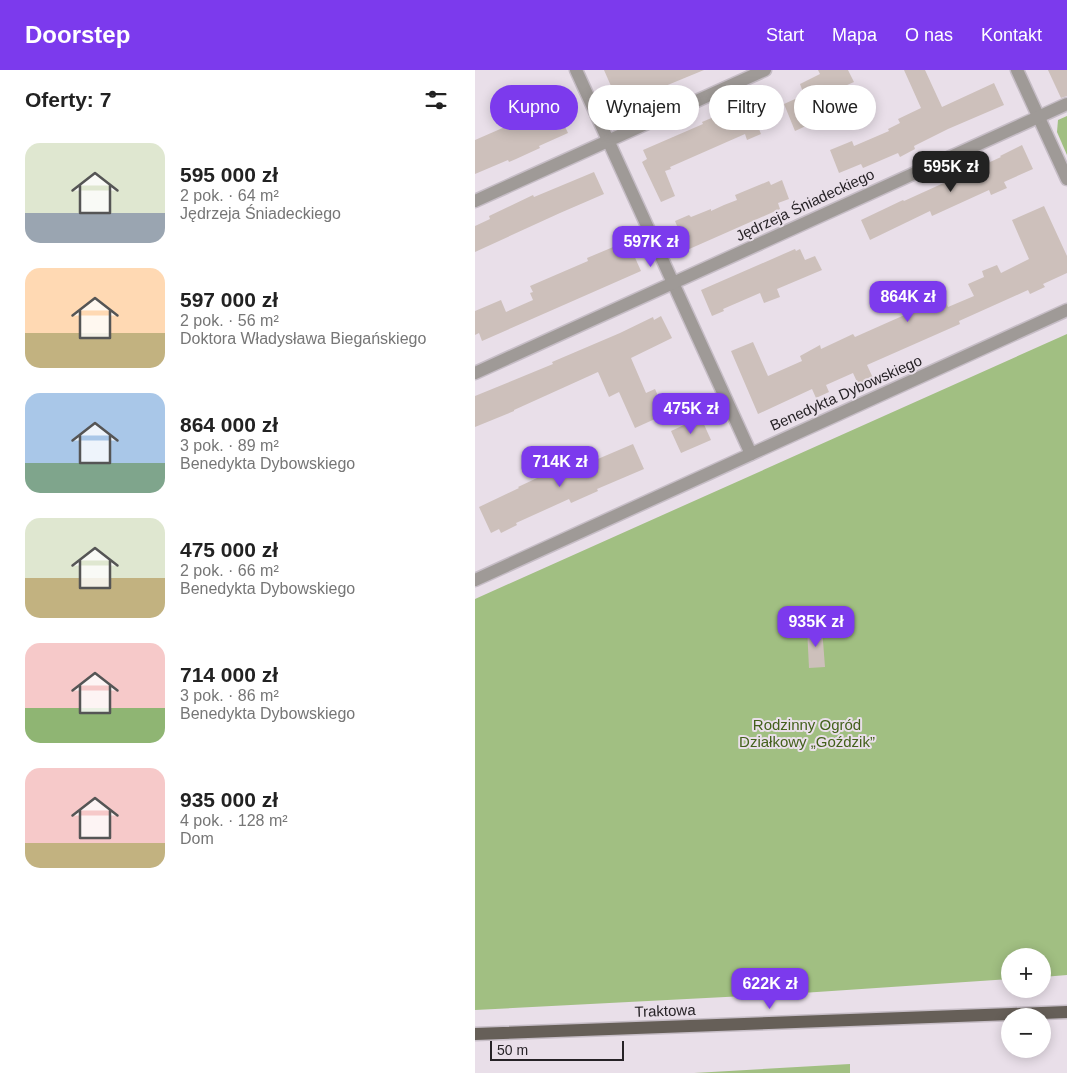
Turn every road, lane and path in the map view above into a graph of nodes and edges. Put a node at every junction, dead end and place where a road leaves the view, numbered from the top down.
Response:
1 (576, 70) edge
2 (765, 70) edge
3 (1017, 70) edge
4 (1067, 104) edge
5 (1038, 116) junction
6 (608, 141) junction
7 (1067, 179) edge
8 (475, 201) edge
9 (673, 284) junction
10 (1067, 310) edge
11 (475, 373) edge
12 (751, 454) junction
13 (475, 580) edge
14 (1067, 1012) edge
15 (475, 1034) edge

1 - 6 street
2 - 6 street
3 - 5 street
4 - 5 street, Jędrzeja Śniadeckiego
5 - 7 street
5 - 9 street, Jędrzeja Śniadeckiego
6 - 8 street
6 - 9 street
9 - 11 street, Jędrzeja Śniadeckiego
9 - 12 street
10 - 12 street, Benedykta Dybowskiego
12 - 13 street, Benedykta Dybowskiego
14 - 15 main road, Traktowa

